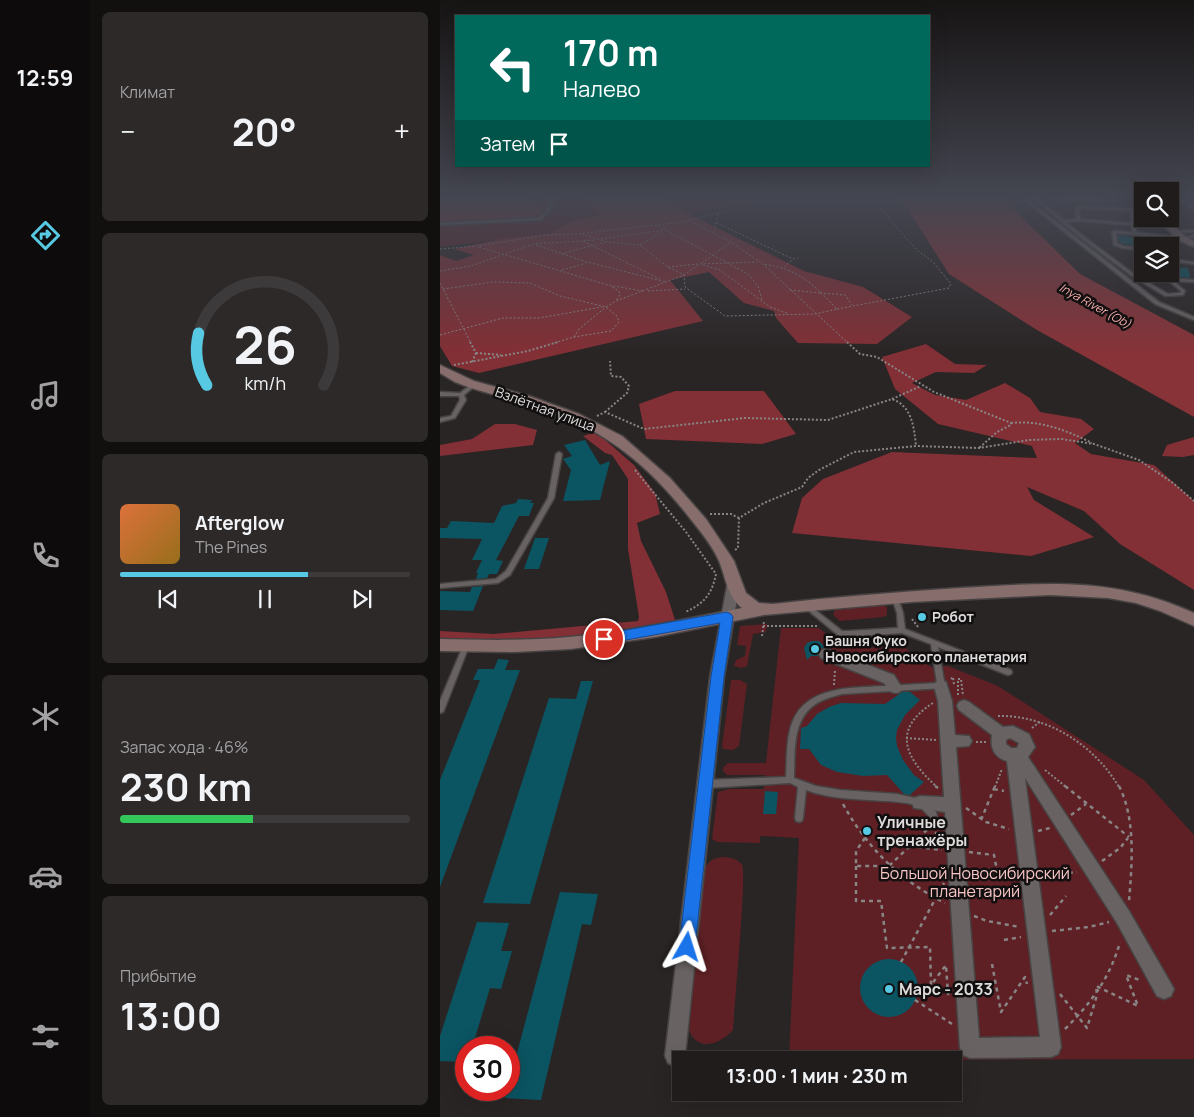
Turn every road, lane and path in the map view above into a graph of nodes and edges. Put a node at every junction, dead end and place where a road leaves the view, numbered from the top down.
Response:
1 (490, 249) edge
2 (521, 249) edge
3 (548, 249) edge
4 (580, 249) edge
5 (598, 249) edge
6 (645, 249) edge
7 (700, 249) edge
8 (721, 249) edge
9 (741, 249) edge
10 (772, 249) edge
11 (916, 249) edge
12 (1089, 249) edge
13 (1098, 249) edge
14 (509, 254) junction
15 (562, 254) junction
16 (712, 256) junction
17 (798, 258) dead end
18 (793, 259) junction
19 (1179, 261) edge
20 (587, 262) junction
21 (759, 262) junction
22 (729, 263) junction
23 (1194, 263) edge
24 (700, 264) junction
25 (763, 264) junction
26 (784, 266) junction
27 (668, 267) junction
28 (562, 270) junction
29 (440, 271) edge
30 (684, 275) junction
31 (1134, 276) edge
32 (1179, 280) edge
33 (1194, 281) edge
34 (666, 282) junction
35 (1145, 282) edge
36 (1172, 282) edge
37 (440, 283) edge
38 (608, 285) junction
39 (443, 289) junction
40 (687, 289) junction
41 (790, 290) junction
42 (645, 291) junction
43 (821, 293) junction
44 (762, 300) junction
45 (616, 301) junction
46 (852, 305) junction
47 (606, 307) junction
48 (837, 309) junction
49 (814, 314) junction
50 (789, 315) junction
51 (1194, 319) edge
52 (462, 328) junction
53 (440, 335) edge
54 (574, 337) junction
55 (476, 353) junction
56 (505, 355) junction
57 (610, 361) dead end
58 (472, 362) junction
59 (444, 367) edge
60 (474, 385) junction
61 (922, 385) junction
62 (440, 394) edge
63 (461, 395) junction
64 (892, 399) junction
65 (605, 412) junction
66 (440, 420) edge
67 (585, 421) junction
68 (1011, 423) junction
69 (1094, 444) junction
70 (916, 446) junction
71 (978, 448) junction
72 (559, 454) dead end
73 (634, 468) dead end
74 (1194, 501) edge
75 (739, 518) junction
76 (696, 519) junction
77 (724, 555) junction
78 (440, 586) edge
79 (733, 586) junction
80 (895, 598) junction
81 (806, 606) junction
82 (683, 613) dead end
83 (727, 617) junction
84 (764, 618) junction
85 (912, 620) dead end
86 (1194, 620) edge
87 (820, 626) dead end
88 (918, 627) dead end
89 (902, 630) junction
90 (762, 636) dead end
91 (934, 642) junction
92 (440, 645) edge
93 (466, 646) junction
94 (830, 656) joint
95 (1008, 672) dead end
96 (895, 688) junction
97 (945, 690) junction
98 (834, 693) junction
99 (964, 700) joint
100 (440, 710) edge
101 (984, 721) junction
102 (906, 738) junction
103 (996, 740) junction
104 (948, 741) junction
105 (964, 741) dead end
106 (1014, 756) junction
107 (1042, 768) dead end
108 (790, 780) junction
109 (706, 784) junction
110 (802, 785) junction
111 (840, 794) junction
112 (956, 802) junction
113 (920, 803) junction
114 (1086, 804) junction
115 (933, 815) dead end
116 (799, 818) dead end
117 (980, 819) junction
118 (1062, 822) junction
119 (1024, 832) junction
120 (865, 838) junction
121 (1129, 838) junction
122 (910, 846) junction
123 (977, 852) dead end
124 (957, 855) junction
125 (890, 865) junction
126 (856, 866) junction
127 (1091, 868) junction
128 (1029, 877) junction
129 (1066, 896) dead end
130 (935, 898) junction
131 (966, 912) junction
132 (1124, 919) junction
133 (1036, 930) junction
134 (1004, 940) dead end
135 (909, 948) junction
136 (901, 962) dead end
137 (992, 964) dead end
138 (966, 983) junction
139 (1028, 986) dead end
140 (1101, 989) junction
141 (1164, 989) joint
142 (1097, 995) junction
143 (1056, 999) dead end
144 (915, 1000) dead end
145 (1078, 1017) junction
146 (969, 1035) junction
147 (1051, 1046) junction
148 (676, 1051) edge

1 - 14 path
2 - 14 path
3 - 15 path
4 - 15 path
5 - 34 path
6 - 27 path
7 - 16 path
8 - 16 path
9 - 21 path
10 - 18 path
11 - 46 path
12 - 51 lane
13 - 31 lane
14 - 28 path
14 - 29 path
15 - 20 path
16 - 22 path
16 - 24 path
17 - 18 path
18 - 26 path
19 - 23 lane
20 - 28 path
20 - 34 path
21 - 22 path
21 - 25 path
22 - 24 path
22 - 44 path
24 - 27 path
24 - 30 path
24 - 44 path
25 - 26 path
25 - 41 path
26 - 43 path
27 - 30 path
28 - 38 path
30 - 34 path
30 - 40 path
32 - 33 lane
34 - 42 path
35 - 36 lane
37 - 39 path
38 - 42 path
38 - 45 path
39 - 47 path
39 - 52 path
40 - 42 path
40 - 50 path
41 - 43 path
41 - 49 path
42 - 45 path
43 - 46 path
43 - 48 path
44 - 50 path
45 - 47 path
46 - 48 path
47 - 52 path
47 - 54 path
47 - 54 path
48 - 49 path
49 - 50 path
49 - 61 path
52 - 53 path
52 - 55 path
54 - 56 path
55 - 56 path
55 - 58 path
56 - 58 path
57 - 65 path
58 - 59 path
59 - 60 main road, Взлётная улица
60 - 63 lane
60 - 67 main road, Взлётная улица
61 - 64 path
61 - 68 path
62 - 63 lane
63 - 66 lane
64 - 65 path
64 - 70 path
65 - 67 path
67 - 76 main road, Взлётная улица
68 - 69 path
68 - 71 path
69 - 71 path
69 - 74 path
70 - 71 path
70 - 75 path
72 - 78 lane
73 - 82 path
75 - 76 path
75 - 77 path
76 - 77 main road, Взлётная улица
77 - 79 main road, Взлётная улица
79 - 83 street, Взлётная улица
79 - 84 main road
80 - 81 main road
80 - 86 main road
80 - 89 lane
81 - 84 main road
81 - 89 lane
83 - 84 main road
83 - 93 main road
83 - 109 street, Взлётная улица
84 - 87 path
84 - 90 path
85 - 88 path
89 - 91 lane
91 - 95 lane
91 - 97 lane
92 - 93 main road
93 - 100 lane
94 - 96 street
94 - 98 path
96 - 97 lane
96 - 98 lane
97 - 99 path
97 - 102 path
97 - 104 street
98 - 108 lane
99 - 101 street
101 - 103 street
101 - 121 path
102 - 104 path
102 - 112 path
103 - 106 street
103 - 106 street
104 - 105 street
104 - 112 street
106 - 117 path
106 - 118 street
106 - 119 street
107 - 114 path
108 - 109 lane
108 - 110 lane
109 - 148 street, Взлётная улица
110 - 111 lane
110 - 116 lane
111 - 113 lane
111 - 120 path
112 - 113 street
112 - 117 path
112 - 122 path
112 - 124 street
113 - 115 lane
114 - 118 path
114 - 121 path
117 - 119 path
118 - 119 path
118 - 127 street
119 - 128 street
120 - 125 path
120 - 126 path
121 - 127 path
121 - 132 path
122 - 124 path
122 - 125 path
123 - 128 path
124 - 130 path
124 - 131 street
125 - 126 path
125 - 130 path
126 - 135 path
127 - 128 path
127 - 132 street
128 - 133 street
129 - 133 path
130 - 131 path
130 - 135 path
131 - 133 path
131 - 138 street
132 - 133 path
132 - 140 path
132 - 141 street
133 - 134 path
133 - 147 street
135 - 136 path
135 - 138 path
137 - 139 path
138 - 146 street
140 - 141 path
140 - 142 path
140 - 142 path
142 - 145 path
142 - 145 path
143 - 145 path
144 - 146 path
145 - 147 path
146 - 147 street

